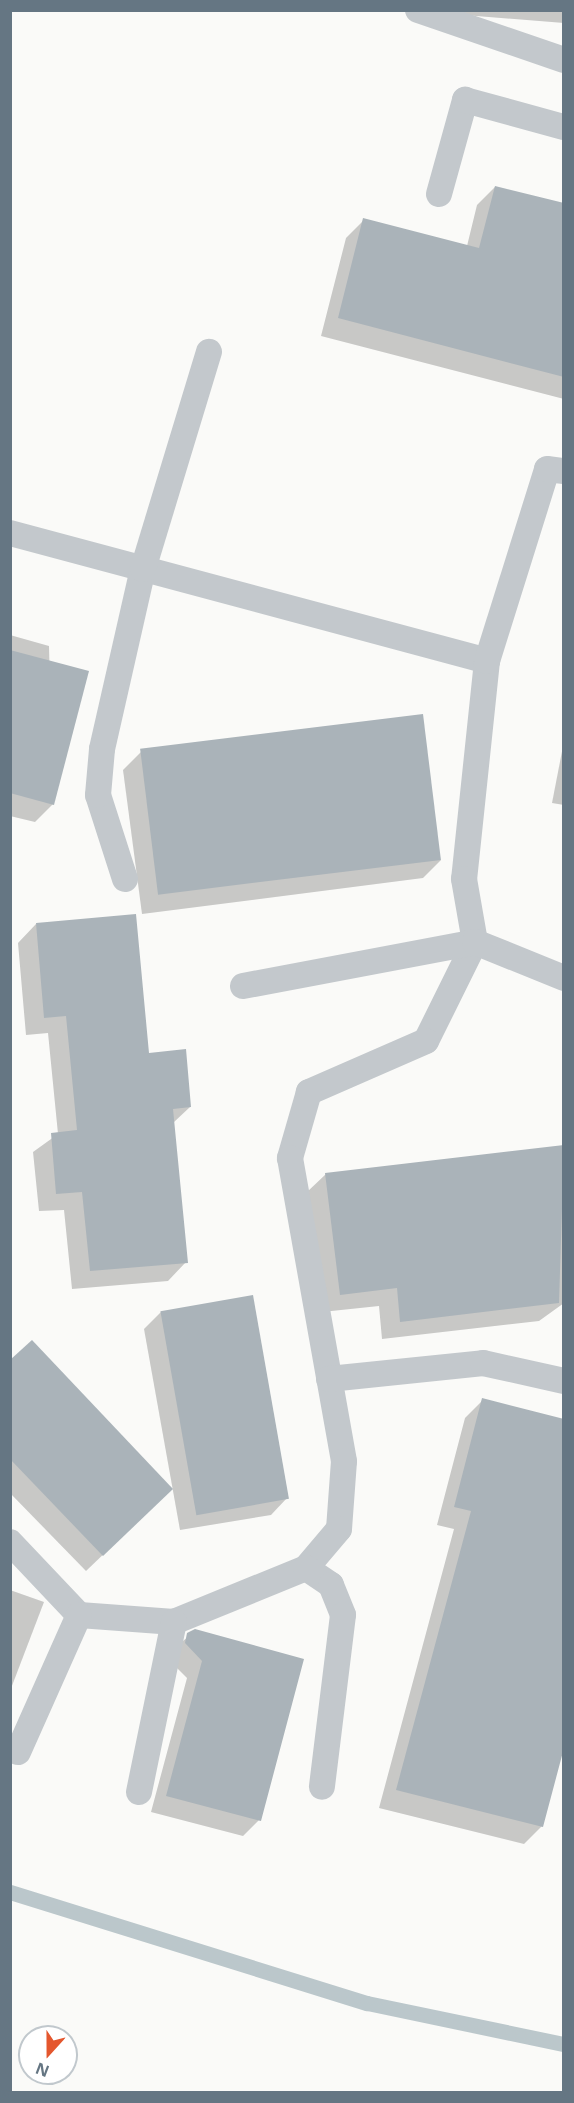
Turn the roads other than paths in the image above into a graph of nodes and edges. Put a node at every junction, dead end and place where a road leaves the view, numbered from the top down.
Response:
1 (418, 10) edge
2 (564, 60) edge
3 (564, 127) edge
4 (439, 194) dead end
5 (209, 352) dead end
6 (564, 471) edge
7 (10, 533) edge
8 (143, 569) junction
9 (487, 661) junction
10 (125, 879) dead end
11 (475, 942) junction
12 (564, 978) edge
13 (243, 986) dead end
14 (329, 1379) junction
15 (564, 1381) edge
16 (10, 1542) edge
17 (306, 1568) junction
18 (80, 1615) junction
19 (174, 1622) junction
20 (18, 1752) dead end
21 (322, 1787) dead end
22 (139, 1792) dead end

1 - 2 lane
3 - 4 lane
5 - 8 lane
6 - 9 lane
7 - 8 lane
8 - 9 lane
8 - 10 lane
9 - 11 lane
11 - 12 lane
11 - 13 lane
11 - 14 lane
14 - 15 lane
14 - 17 lane
16 - 18 lane
17 - 19 lane
17 - 21 lane
18 - 19 lane
18 - 20 lane
19 - 22 lane

